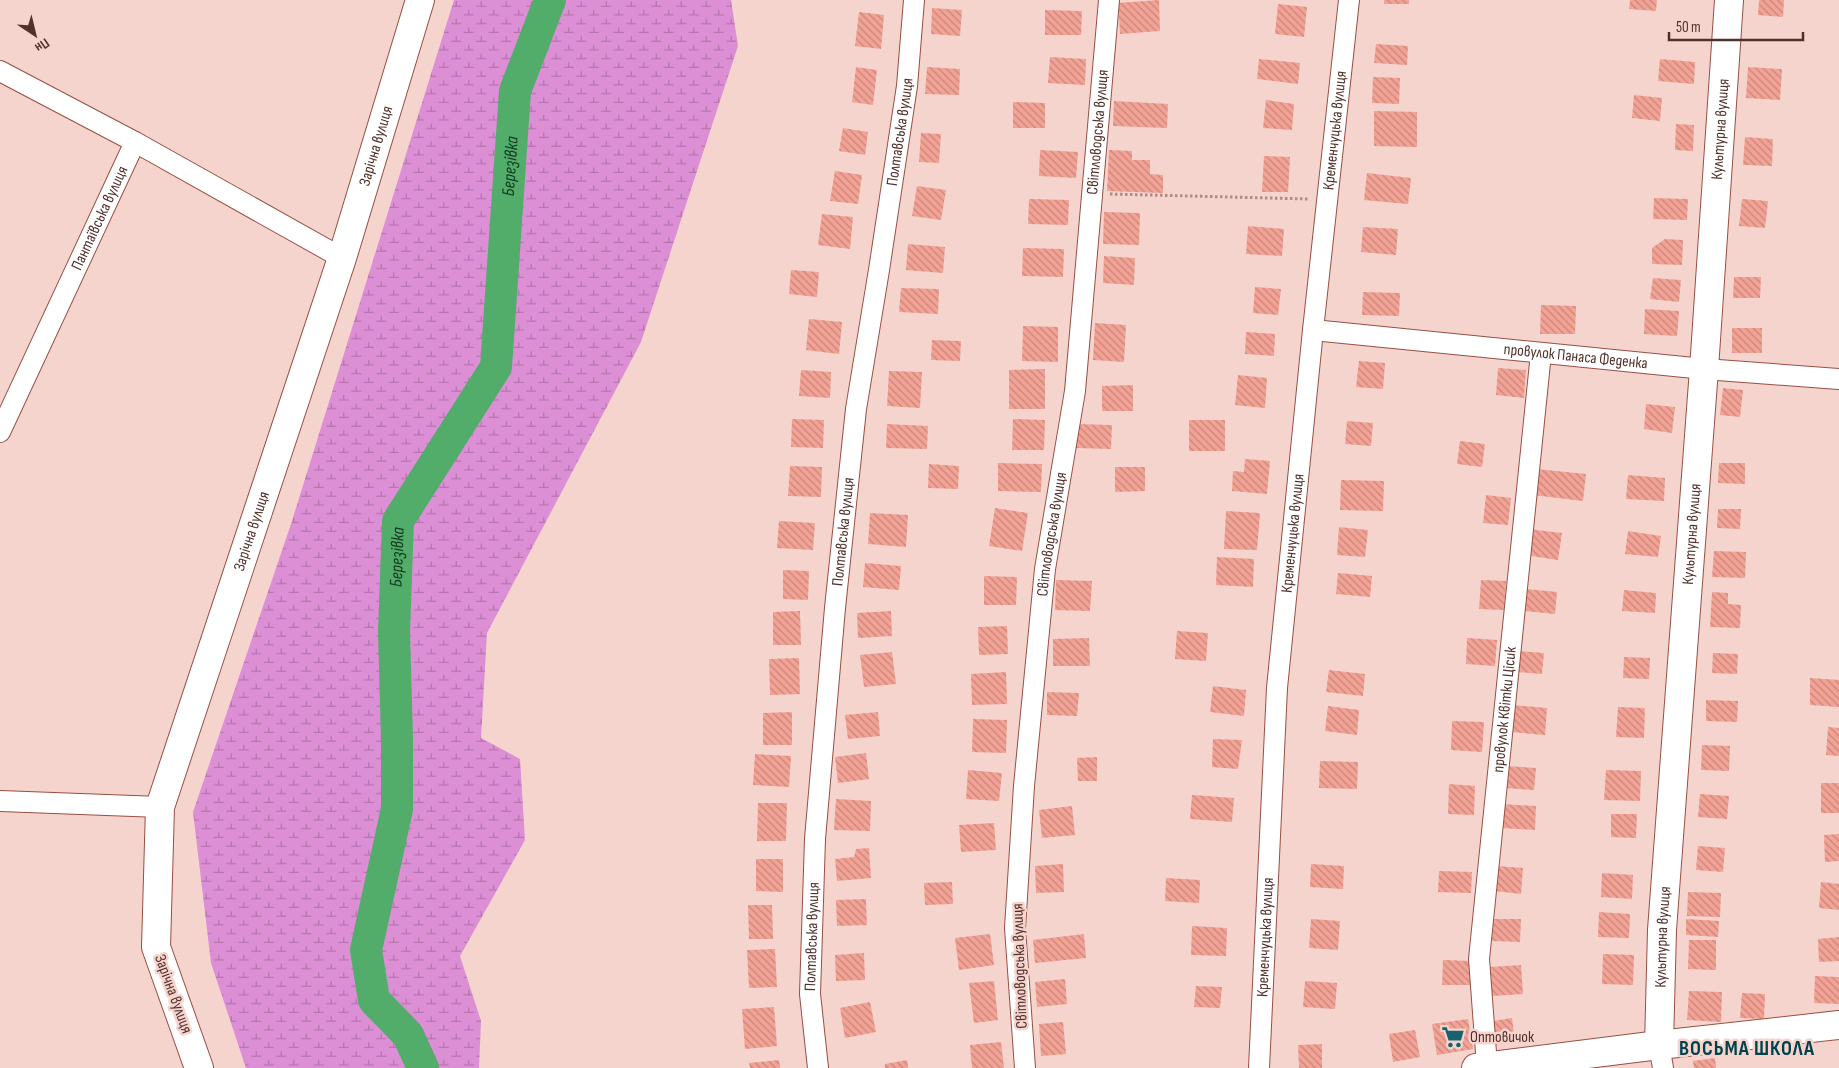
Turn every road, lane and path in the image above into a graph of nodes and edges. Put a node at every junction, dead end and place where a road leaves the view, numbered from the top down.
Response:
1 (420, 0) edge
2 (914, 0) edge
3 (1109, 0) edge
4 (1349, 0) edge
5 (1729, 0) edge
6 (0, 71) edge
7 (134, 142) junction
8 (1092, 193) junction
9 (1327, 200) junction
10 (342, 258) junction
11 (1313, 330) junction
12 (1541, 353) junction
13 (1704, 369) junction
14 (1839, 379) edge
15 (0, 432) edge
16 (0, 801) edge
17 (160, 807) junction
18 (1839, 1025) edge
19 (1661, 1056) edge
20 (1482, 1067) edge
21 (199, 1068) edge
22 (818, 1068) edge
23 (1025, 1068) edge
24 (1259, 1068) edge

1 - 10 street, Зарічна вулиця
2 - 22 street, Полтавська вулиця
3 - 8 street, Світловодська вулиця
4 - 9 street, Кременчуцька вулиця
5 - 13 street, Культурна вулиця
6 - 7 street
7 - 10 street
7 - 15 street, Пантаївська вулиця
8 - 9 path
8 - 23 street, Світловодська вулиця
9 - 11 street, Кременчуцька вулиця
10 - 17 street, Зарічна вулиця
11 - 12 street, провулок Панаса Феденка
11 - 24 street, Кременчуцька вулиця
12 - 13 street, провулок Панаса Феденка
12 - 20 street, провулок Квітки Цісик
13 - 14 street, провулок Панаса Феденка
13 - 19 street, Культурна вулиця
16 - 17 street
17 - 21 street, Зарічна вулиця
18 - 19 street
19 - 20 street

